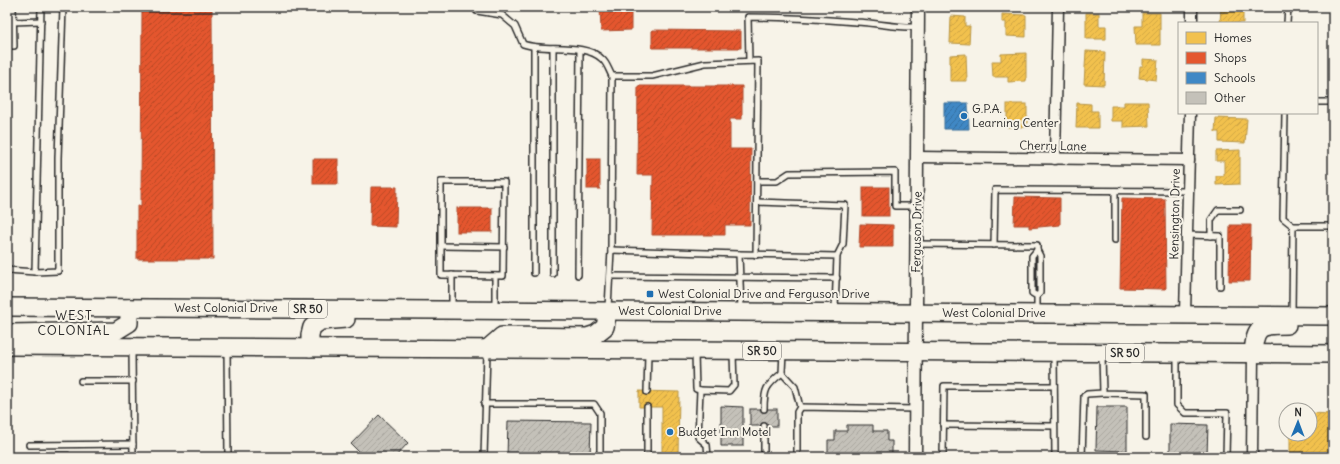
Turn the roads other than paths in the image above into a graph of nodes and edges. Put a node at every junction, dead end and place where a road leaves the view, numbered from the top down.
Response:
1 (13, 7) edge
2 (41, 7) edge
3 (63, 7) edge
4 (490, 7) edge
5 (918, 7) edge
6 (1058, 7) edge
7 (1192, 7) edge
8 (1288, 7) edge
9 (477, 11) dead end
10 (490, 13) junction
11 (13, 22) junction
12 (41, 22) junction
13 (1192, 22) edge
14 (1287, 22) edge
15 (918, 27) junction
16 (7, 46) edge
17 (534, 47) junction
18 (553, 48) junction
19 (580, 50) junction
20 (749, 61) junction
21 (612, 76) junction
22 (1318, 102) edge
23 (1333, 102) edge
24 (1190, 114) edge
25 (1285, 114) edge
26 (917, 157) junction
27 (1055, 159) junction
28 (1189, 160) junction
29 (757, 181) junction
30 (1115, 191) junction
31 (1188, 191) junction
32 (757, 202) junction
33 (917, 206) junction
34 (1240, 210) dead end
35 (1293, 226) junction
36 (1333, 226) edge
37 (1187, 235) junction
38 (1211, 236) junction
39 (1115, 240) dead end
40 (916, 244) junction
41 (994, 245) junction
42 (441, 246) junction
43 (504, 247) junction
44 (611, 250) junction
45 (1037, 250) junction
46 (739, 254) junction
47 (756, 255) junction
48 (837, 256) junction
49 (7, 270) edge
50 (35, 272) junction
51 (534, 273) dead end
52 (552, 274) dead end
53 (578, 275) dead end
54 (1032, 275) junction
55 (1040, 275) junction
56 (452, 276) junction
57 (496, 276) junction
58 (610, 276) junction
59 (740, 277) junction
60 (837, 278) junction
61 (1220, 286) dead end
62 (1037, 296) junction
63 (7, 307) edge
64 (129, 308) junction
65 (432, 310) junction
66 (452, 310) junction
67 (495, 310) junction
68 (608, 311) junction
69 (741, 312) junction
70 (835, 312) junction
71 (916, 313) junction
72 (1038, 314) junction
73 (1186, 314) junction
74 (1292, 315) junction
75 (1333, 317) edge
76 (7, 339) edge
77 (7, 346) edge
78 (132, 347) junction
79 (227, 347) junction
80 (310, 348) junction
81 (487, 349) junction
82 (648, 350) junction
83 (695, 351) junction
84 (733, 351) junction
85 (783, 351) junction
86 (916, 352) junction
87 (1054, 352) junction
88 (1102, 353) junction
89 (1177, 353) junction
90 (1253, 354) junction
91 (1333, 354) edge
92 (782, 374) junction
93 (81, 381) dead end
94 (133, 381) junction
95 (1054, 386) junction
96 (700, 390) junction
97 (647, 392) dead end
98 (1103, 394) junction
99 (484, 404) junction
100 (647, 407) dead end
101 (800, 407) junction
102 (764, 409) dead end
103 (916, 409) junction
104 (943, 425) junction
105 (764, 426) dead end
106 (1054, 426) junction
107 (1146, 437) dead end
108 (133, 444) junction
109 (29, 445) dead end
110 (133, 457) edge
111 (228, 457) edge
112 (484, 457) edge
113 (600, 457) edge
114 (647, 457) edge
115 (708, 457) edge
116 (764, 457) edge
117 (797, 457) edge
118 (915, 457) edge
119 (943, 457) edge
120 (1055, 457) edge
121 (1082, 457) edge
122 (1226, 457) edge
123 (1252, 457) edge

1 - 11 lane
2 - 12 lane
3 - 50 lane
4 - 10 lane
5 - 15 street, Ferguson Drive
6 - 27 street
7 - 13 street
8 - 14 lane
9 - 10 lane
10 - 17 lane
11 - 12 lane
11 - 16 lane
12 - 50 lane
15 - 20 lane
15 - 26 street, Ferguson Drive
17 - 18 lane
17 - 51 lane
18 - 19 lane
18 - 52 lane
19 - 21 lane
19 - 53 lane
20 - 21 lane
20 - 29 lane
21 - 44 lane
22 - 23 lane
24 - 28 street, Kensington Drive
25 - 35 lane
26 - 27 street, Cherry Lane
26 - 33 street, Ferguson Drive
27 - 28 street, Cherry Lane
28 - 31 street, Kensington Drive
29 - 32 lane
29 - 33 lane
30 - 31 lane
30 - 39 lane
30 - 41 lane
31 - 37 street, Kensington Drive
32 - 47 lane
32 - 48 lane
33 - 40 street, Ferguson Drive
34 - 38 lane
35 - 36 lane
35 - 74 lane
37 - 38 lane
37 - 73 street, Kensington Drive
38 - 61 lane
40 - 41 lane
40 - 71 street, Ferguson Drive
41 - 45 lane
42 - 43 lane
42 - 43 lane
42 - 56 lane
43 - 57 lane
44 - 46 lane
44 - 58 lane
45 - 54 lane
45 - 55 lane
46 - 47 lane
46 - 59 lane
47 - 48 lane
48 - 60 lane
49 - 50 lane
54 - 55 lane
54 - 62 lane
55 - 62 lane
56 - 57 lane
56 - 66 lane
57 - 67 lane
58 - 59 lane
58 - 68 lane
59 - 60 lane
59 - 69 lane
60 - 70 lane
62 - 72 lane
63 - 64 highway, West Colonial Drive / SR 50
64 - 65 highway, West Colonial Drive / SR 50
64 - 76 highway
65 - 66 highway, West Colonial Drive / SR 50
65 - 80 highway
66 - 67 highway, West Colonial Drive / SR 50
67 - 68 highway, West Colonial Drive / SR 50
68 - 69 highway, West Colonial Drive / SR 50
68 - 81 highway
69 - 70 highway, West Colonial Drive / SR 50
70 - 71 highway, West Colonial Drive / SR 50
71 - 72 highway, West Colonial Drive / SR 50
71 - 86 street, Ferguson Drive
72 - 73 highway, West Colonial Drive / SR 50
73 - 74 highway, West Colonial Drive / SR 50
74 - 75 highway, West Colonial Drive / SR 50
75 - 90 highway
77 - 78 highway, SR 50
78 - 79 highway, SR 50
78 - 94 lane
79 - 80 highway, SR 50
79 - 111 lane
80 - 81 highway, SR 50
81 - 82 highway, SR 50
81 - 99 lane
82 - 83 highway, SR 50
82 - 97 lane
83 - 84 highway, SR 50
83 - 96 lane
84 - 85 highway, SR 50
84 - 96 lane
85 - 86 highway, SR 50
85 - 92 lane
86 - 87 highway, SR 50
86 - 103 street, Ferguson Drive
87 - 88 highway, SR 50
87 - 95 lane
88 - 89 highway, SR 50
88 - 98 lane
89 - 90 highway, SR 50
89 - 122 lane
90 - 91 highway, SR 50
90 - 123 street
92 - 101 lane
92 - 102 lane
93 - 94 lane
94 - 108 lane
95 - 104 lane
95 - 106 lane
96 - 115 lane
98 - 107 lane
98 - 121 lane
99 - 112 lane
99 - 113 lane
100 - 114 lane
101 - 103 lane
101 - 117 lane
103 - 118 street, Ferguson Drive
104 - 106 lane
104 - 119 lane
105 - 116 lane
106 - 120 lane
108 - 109 lane
108 - 110 lane

